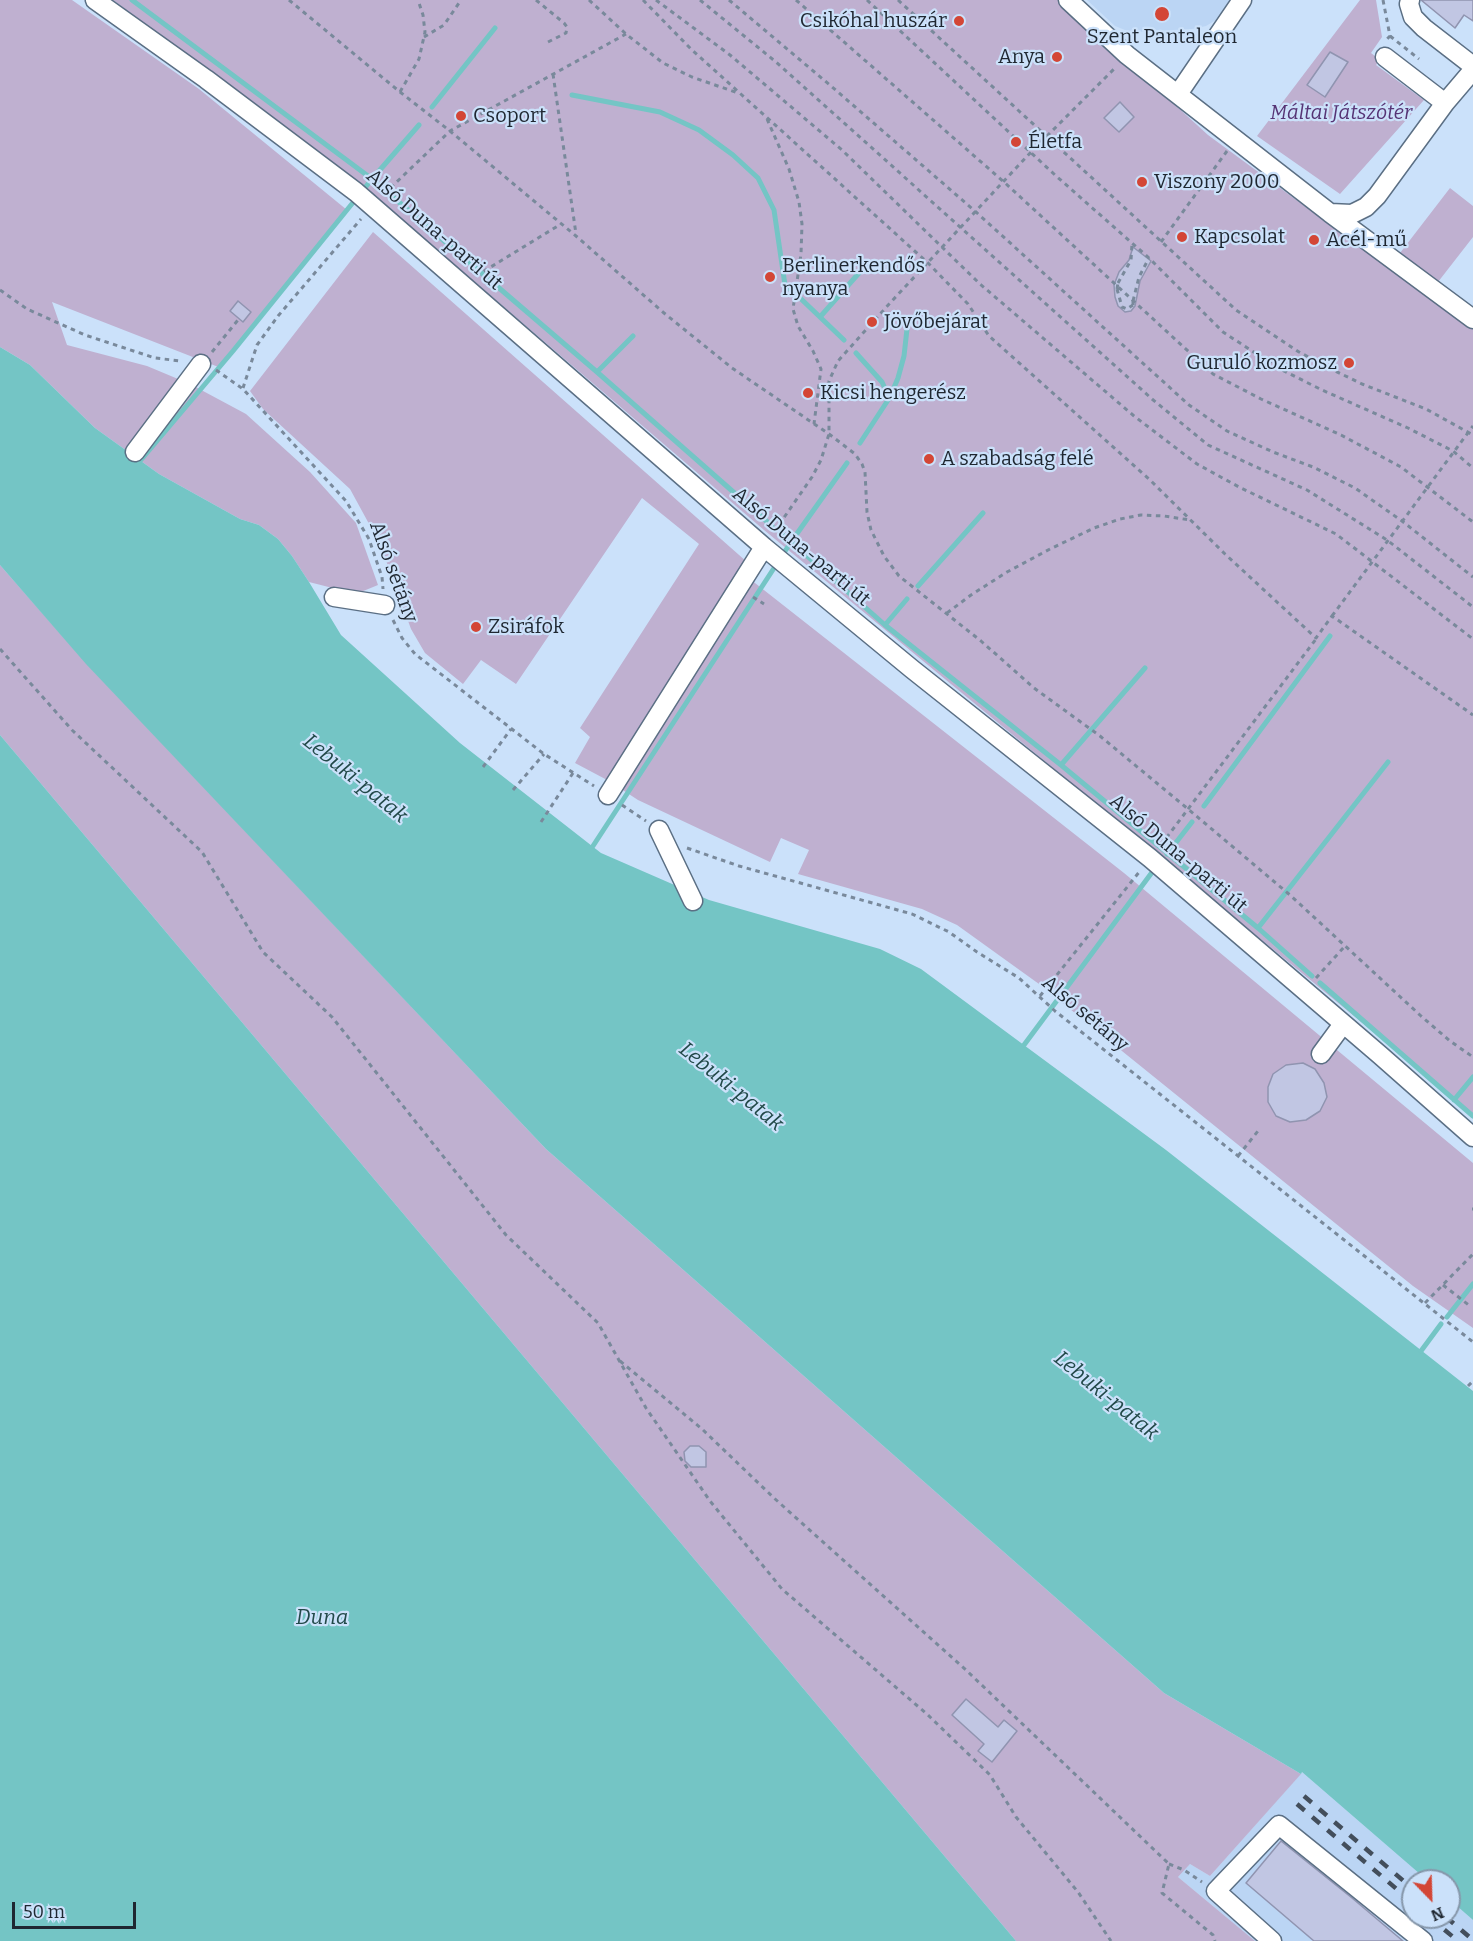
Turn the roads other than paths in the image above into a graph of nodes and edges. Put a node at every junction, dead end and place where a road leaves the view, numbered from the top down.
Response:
1 (96, 0) edge
2 (1068, 0) edge
3 (1242, 0) edge
4 (1410, 0) edge
5 (1384, 50) road end
6 (1473, 66) edge
7 (1473, 70) edge
8 (1178, 94) junction
9 (1445, 103) junction
10 (1330, 213) junction
11 (1473, 319) edge
12 (201, 364) road end
13 (135, 452) dead end
14 (775, 555) junction
15 (334, 597) dead end
16 (385, 605) road end
17 (608, 795) road end
18 (659, 830) road end
19 (693, 901) dead end
20 (1343, 1024) junction
21 (1321, 1054) dead end
22 (1473, 1137) edge
23 (1272, 1941) edge
24 (1423, 1941) edge

1 - 14 street, Alsó Duna-parti út
2 - 8 street
3 - 8 street
4 - 6 street
5 - 9 street
7 - 9 street
8 - 10 street
9 - 10 street
10 - 11 street
12 - 13 street
14 - 17 street
14 - 20 street, Alsó Duna-parti út
15 - 16 street
18 - 19 street
20 - 21 street
20 - 22 street, Alsó Duna-parti út
23 - 24 street

